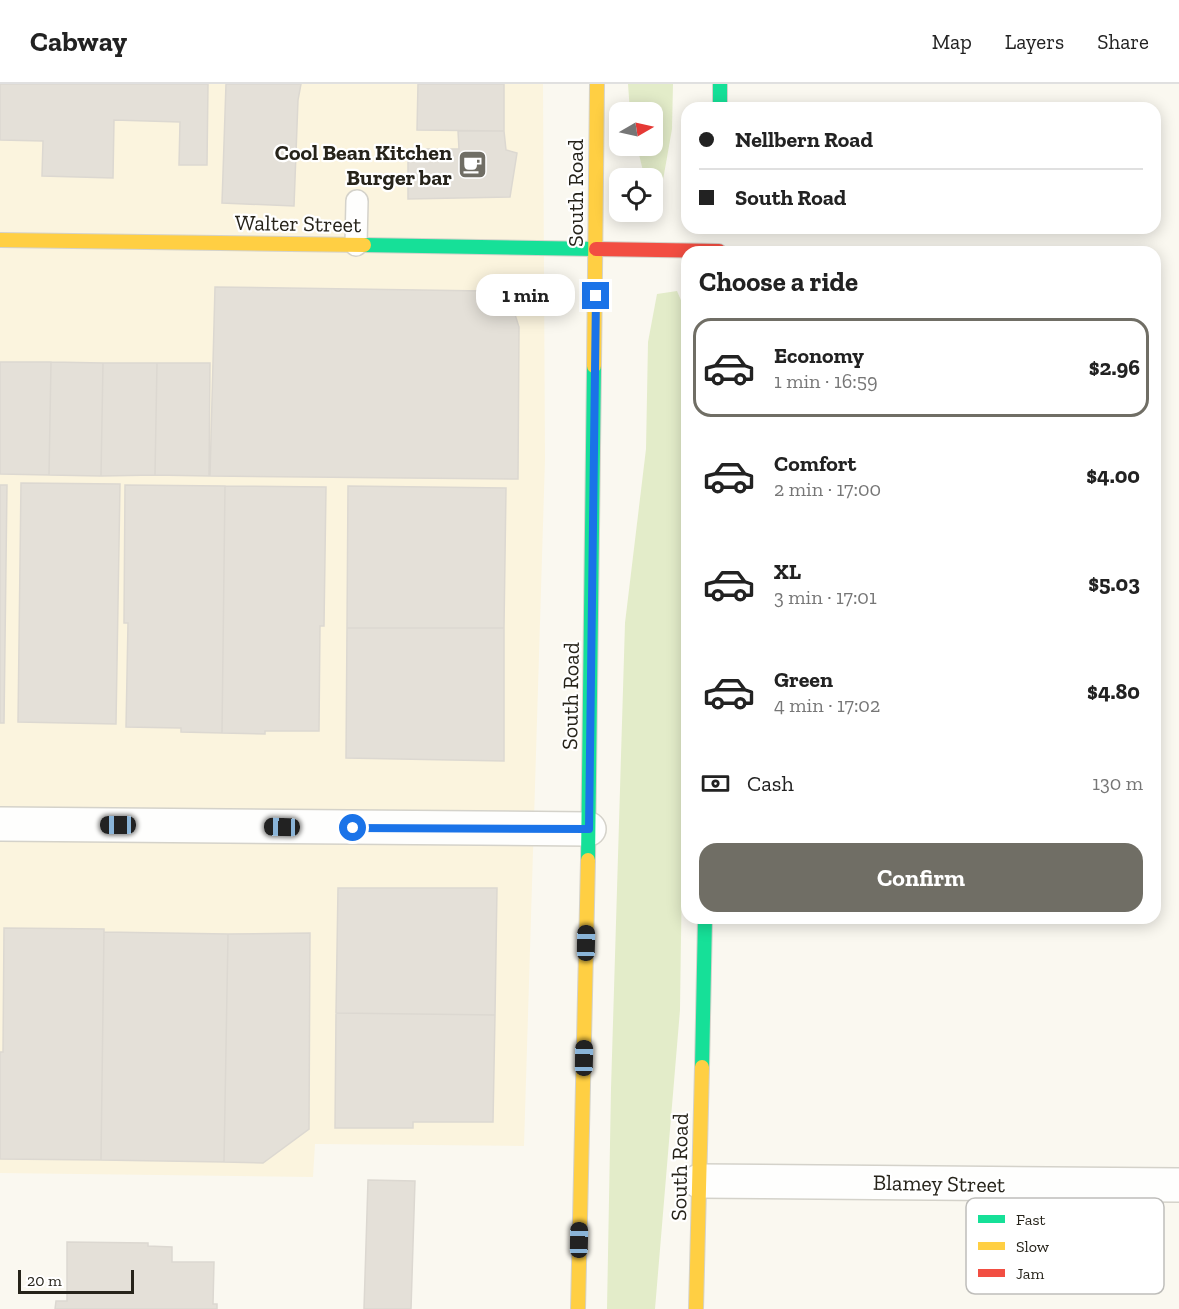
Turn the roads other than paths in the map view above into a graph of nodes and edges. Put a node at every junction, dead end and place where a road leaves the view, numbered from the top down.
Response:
1 (597, 84) edge
2 (720, 84) edge
3 (720, 102) edge
4 (357, 201) dead end
5 (0, 240) edge
6 (356, 245) junction
7 (681, 248) edge
8 (596, 249) junction
9 (0, 824) edge
10 (589, 829) junction
11 (705, 924) edge
12 (699, 1181) junction
13 (1179, 1185) edge
14 (578, 1309) edge
15 (696, 1309) edge

1 - 8 main road, South Road
2 - 3 main road
4 - 6 lane
5 - 6 main road, Walter Street
6 - 8 main road, Walter Street
7 - 8 main road, Walter Street
8 - 10 main road, South Road
9 - 10 street
10 - 14 main road, South Road
11 - 12 main road, South Road
12 - 13 street, Blamey Street
12 - 15 main road, South Road

